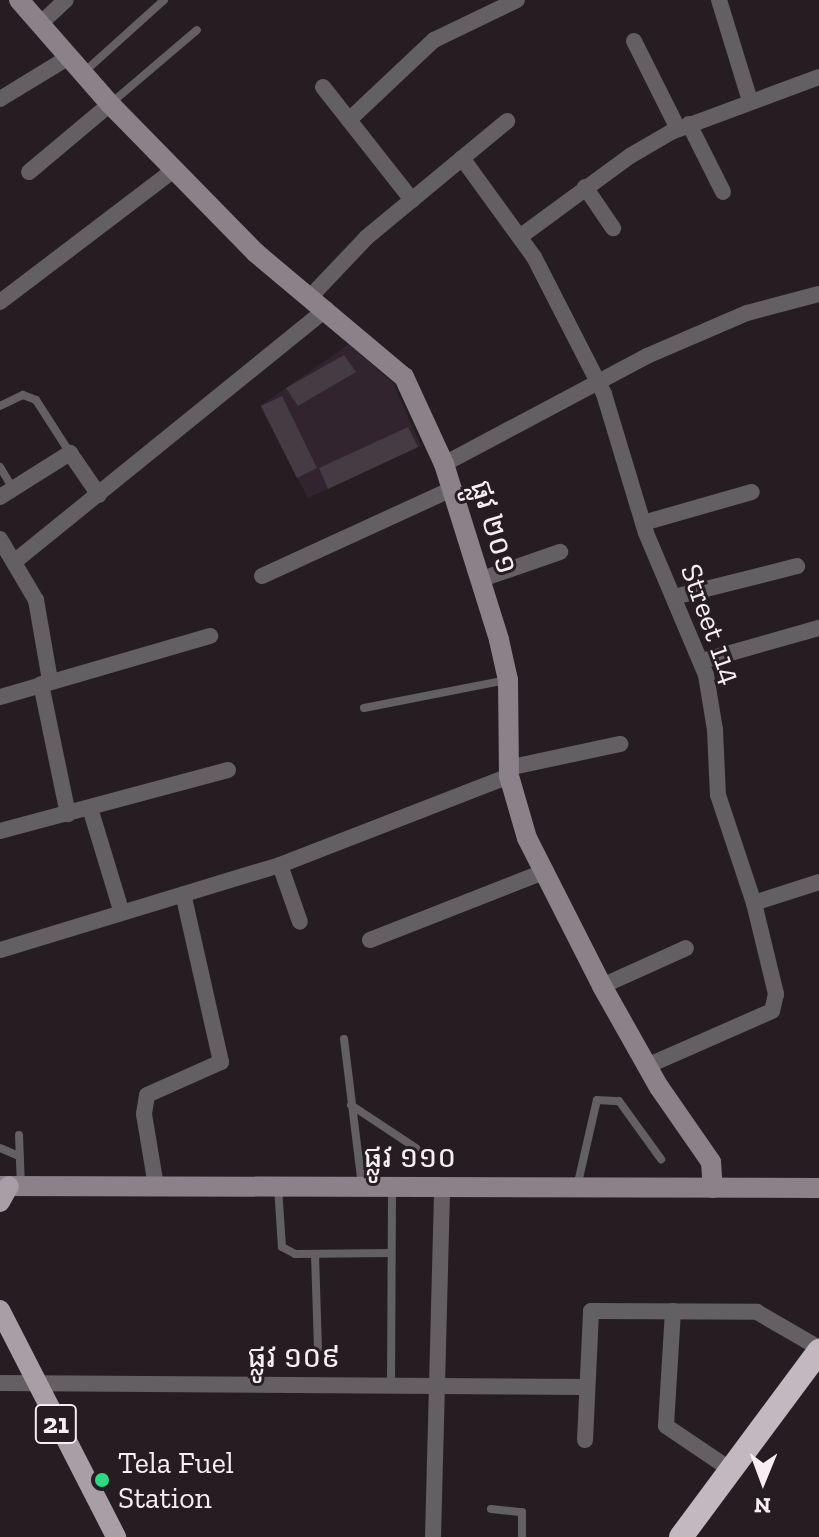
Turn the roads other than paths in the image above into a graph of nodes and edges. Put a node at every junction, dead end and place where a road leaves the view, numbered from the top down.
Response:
1 (19, 0) edge
2 (66, 0) edge
3 (164, 0) edge
4 (517, 0) edge
5 (719, 0) edge
6 (40, 24) junction
7 (197, 30) dead end
8 (634, 41) dead end
9 (69, 57) junction
10 (83, 73) junction
11 (819, 77) edge
12 (323, 87) dead end
13 (0, 99) edge
14 (750, 101) junction
15 (110, 104) junction
16 (349, 120) junction
17 (507, 121) dead end
18 (683, 127) junction
19 (462, 158) junction
20 (175, 169) junction
21 (29, 172) dead end
22 (585, 187) junction
23 (723, 192) dead end
24 (412, 200) junction
25 (613, 228) dead end
26 (521, 236) junction
27 (819, 294) edge
28 (0, 302) edge
29 (319, 302) junction
30 (598, 379) junction
31 (0, 406) edge
32 (70, 453) junction
33 (444, 464) junction
34 (0, 467) edge
35 (450, 490) junction
36 (752, 492) dead end
37 (7, 493) edge
38 (99, 495) junction
39 (643, 523) junction
40 (0, 539) edge
41 (560, 552) dead end
42 (14, 562) junction
43 (797, 566) dead end
44 (262, 576) dead end
45 (479, 580) junction
46 (674, 597) junction
47 (819, 628) edge
48 (210, 636) dead end
49 (702, 661) junction
50 (508, 680) junction
51 (45, 682) junction
52 (0, 697) edge
53 (364, 708) dead end
54 (620, 744) dead end
55 (228, 770) dead end
56 (508, 772) junction
57 (90, 808) junction
58 (68, 814) junction
59 (0, 831) edge
60 (280, 865) junction
61 (546, 871) junction
62 (819, 882) edge
63 (183, 894) junction
64 (754, 903) junction
65 (121, 910) junction
66 (300, 922) dead end
67 (370, 940) dead end
68 (686, 948) dead end
69 (0, 950) edge
70 (602, 986) junction
71 (344, 1039) dead end
72 (647, 1066) junction
73 (351, 1105) junction
74 (19, 1135) dead end
75 (0, 1148) edge
76 (416, 1148) dead end
77 (19, 1156) junction
78 (661, 1159) dead end
79 (156, 1186) junction
80 (278, 1187) junction
81 (362, 1187) junction
82 (392, 1187) junction
83 (442, 1187) junction
84 (577, 1187) junction
85 (713, 1188) junction
86 (819, 1188) edge
87 (7, 1190) edge
88 (391, 1253) junction
89 (315, 1254) junction
90 (0, 1310) edge
91 (673, 1311) junction
92 (318, 1348) dead end
93 (819, 1350) edge
94 (811, 1375) edge
95 (0, 1383) edge
96 (34, 1383) junction
97 (391, 1385) junction
98 (437, 1386) junction
99 (587, 1387) junction
100 (585, 1440) dead end
101 (731, 1470) junction
102 (491, 1509) dead end
103 (116, 1537) edge
104 (433, 1537) edge
105 (522, 1537) edge
106 (681, 1537) edge

1 - 6 street, ផ្លូវ ២០១
2 - 6 street
3 - 10 lane
4 - 16 street
5 - 14 street
6 - 9 street, ផ្លូវ ២០១
7 - 15 lane
8 - 18 street
9 - 10 street, ផ្លូវ ២០១
9 - 13 street
10 - 15 street, ផ្លូវ ២០១
11 - 14 street
12 - 16 street
14 - 18 street
15 - 20 street, ផ្លូវ ២០១
15 - 21 street
16 - 24 street
17 - 19 street
18 - 22 street
18 - 23 street
19 - 24 street
19 - 26 street, Street 114
20 - 28 street
20 - 29 street, ផ្លូវ ២០១
22 - 25 street
22 - 26 street
24 - 29 street
26 - 30 street, Street 114
27 - 30 street
29 - 33 street, ផ្លូវ ២០១
29 - 38 street
30 - 33 street
30 - 39 street, Street 114
31 - 32 lane
32 - 37 street
32 - 38 street
33 - 35 street, ផ្លូវ ២០១
34 - 37 lane
35 - 44 street
35 - 45 street, ផ្លូវ ២០១
36 - 39 street
38 - 42 street
39 - 46 street, Street 114
40 - 42 street
41 - 45 street
42 - 51 street
43 - 46 street
45 - 50 street, ផ្លូវ ២០១
46 - 49 street, Street 114
47 - 49 street
48 - 51 street
49 - 64 street, Street 114
50 - 53 lane
50 - 56 street, ផ្លូវ ២០១
51 - 52 street
51 - 58 street
54 - 56 street
55 - 57 street
56 - 60 street
56 - 61 street, ផ្លូវ ២០១
57 - 58 street
57 - 65 street
58 - 59 street
60 - 63 street
60 - 66 street
61 - 67 street
61 - 70 street, ផ្លូវ ២០១
62 - 64 street
63 - 65 street
63 - 79 street
64 - 72 street, Street 114
65 - 69 street
68 - 70 street
70 - 72 street, ផ្លូវ ២០១
71 - 73 lane
72 - 85 street, ផ្លូវ ២០១
73 - 76 lane
73 - 81 lane
74 - 77 lane
75 - 77 lane
77 - 87 lane
78 - 84 lane
79 - 80 street, ផ្លូវ ១១០
79 - 87 street, ផ្លូវ ១១០
80 - 81 street, ផ្លូវ ១១០
80 - 89 lane
81 - 82 street, ផ្លូវ ១១០
82 - 83 street, ផ្លូវ ១១០
82 - 88 lane
83 - 84 street, ផ្លូវ ១១០
83 - 98 street
84 - 85 street, ផ្លូវ ១១០
85 - 86 street, ផ្លូវ ១១០
88 - 89 lane
88 - 97 lane
89 - 92 lane
90 - 96 main road, 21
91 - 93 street
91 - 99 street
91 - 101 street
93 - 94 highway
94 - 101 highway
95 - 96 street, ផ្លូវ ១០៩
96 - 97 street, ផ្លូវ ១០៩
96 - 103 main road, 21
97 - 98 street, ផ្លូវ ១០៩
98 - 99 street, ផ្លូវ ១០៩
98 - 104 street
99 - 100 street
101 - 106 highway
102 - 105 lane

